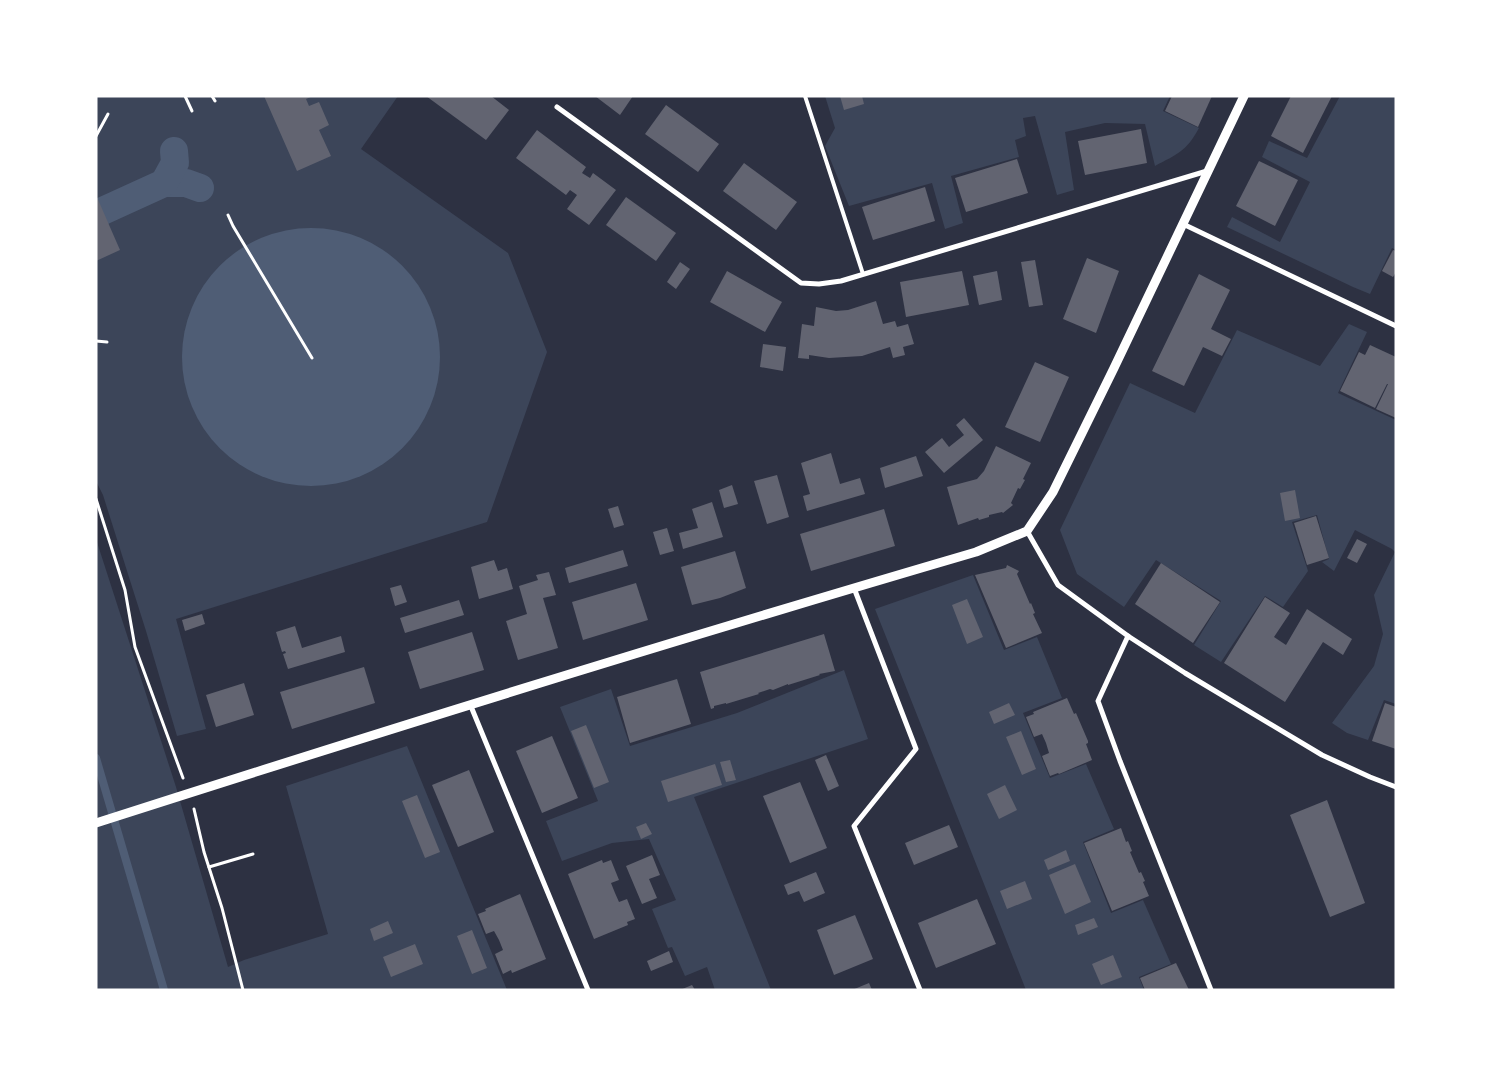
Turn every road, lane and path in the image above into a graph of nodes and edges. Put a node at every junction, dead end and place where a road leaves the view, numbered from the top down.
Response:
1 (212, 96) edge
2 (805, 96) edge
3 (1244, 96) edge
4 (186, 98) edge
5 (215, 101) dead end
6 (557, 107) dead end
7 (192, 111) dead end
8 (108, 114) dead end
9 (96, 136) edge
10 (1208, 171) junction
11 (228, 214) dead end
12 (1183, 224) junction
13 (863, 274) junction
14 (1396, 326) edge
15 (96, 341) edge
16 (106, 342) dead end
17 (312, 358) dead end
18 (96, 498) edge
19 (1027, 531) junction
20 (854, 588) junction
21 (1128, 636) junction
22 (470, 704) junction
23 (1396, 787) edge
24 (188, 793) junction
25 (96, 822) edge
26 (253, 854) dead end
27 (209, 867) junction
28 (243, 990) edge
29 (588, 990) edge
30 (920, 990) edge
31 (1211, 990) edge

1 - 5 path
2 - 13 lane
3 - 10 street
4 - 7 path
6 - 13 street
8 - 9 path
10 - 12 street
10 - 13 street
11 - 17 path
12 - 14 street
12 - 19 street
15 - 16 path
18 - 24 path
19 - 20 street
19 - 21 street
20 - 22 street
20 - 30 street
21 - 23 street
21 - 31 street
22 - 24 street
22 - 29 street
24 - 25 street
24 - 27 path
26 - 27 path
27 - 28 path

